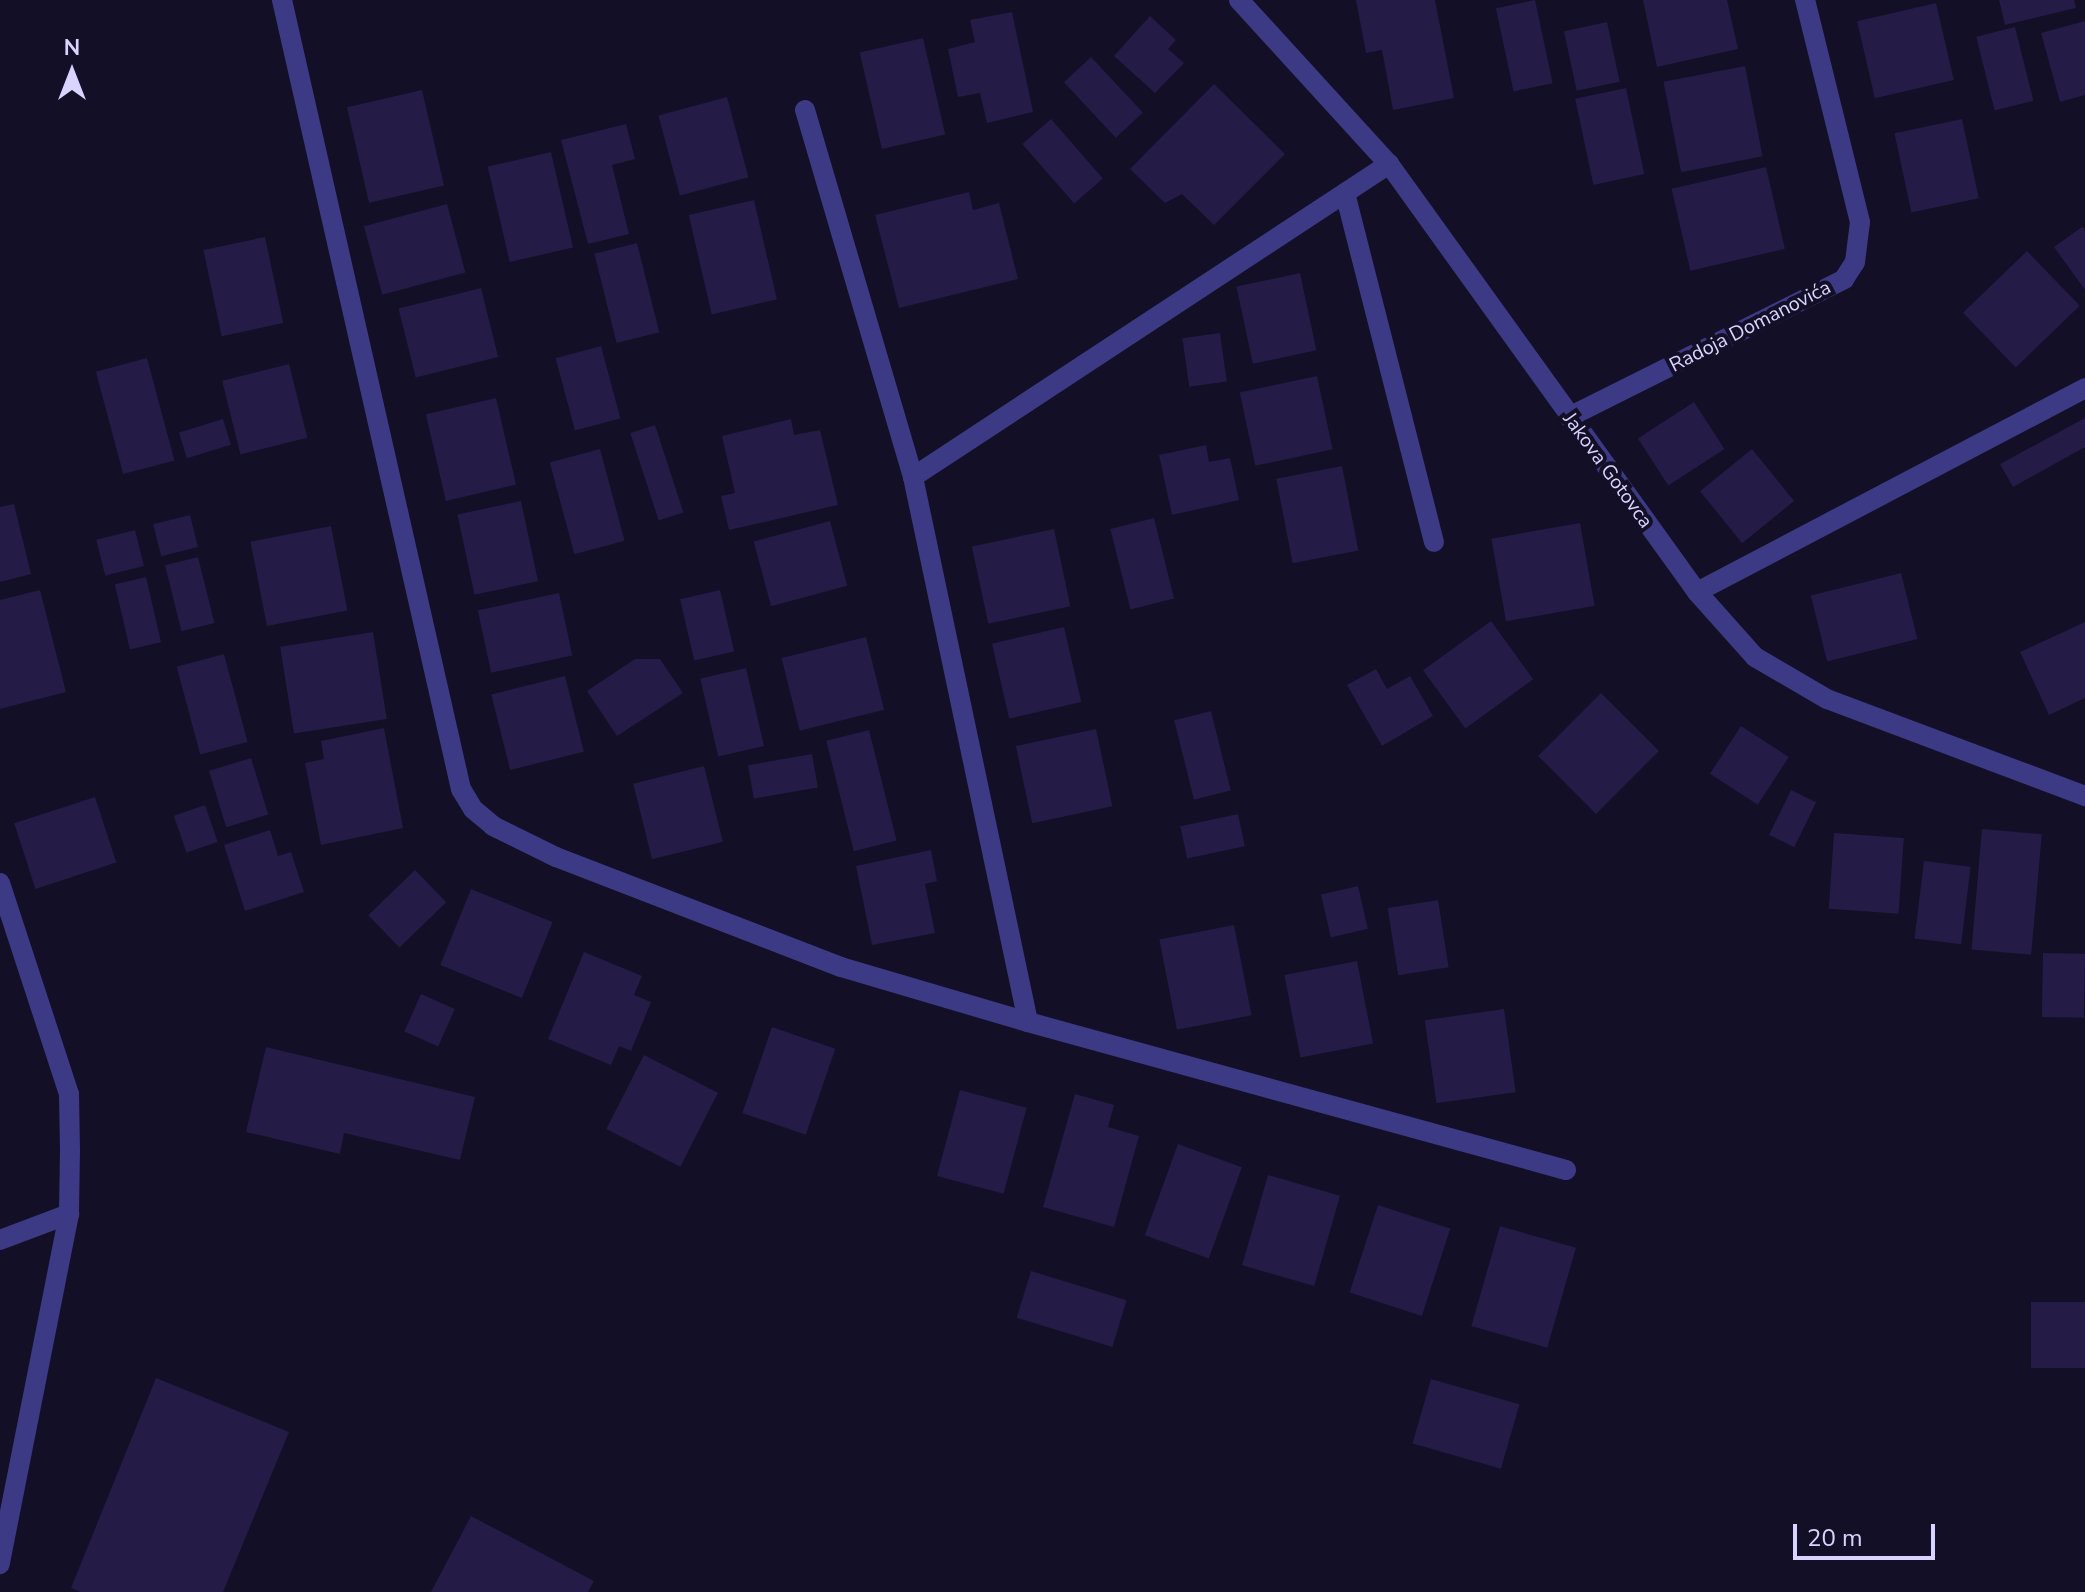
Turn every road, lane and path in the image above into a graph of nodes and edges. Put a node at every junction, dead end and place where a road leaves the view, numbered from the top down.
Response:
1 (282, 0) edge
2 (1239, 0) edge
3 (1805, 0) edge
4 (805, 110) dead end
5 (1389, 164) junction
6 (1345, 193) junction
7 (2085, 388) edge
8 (1569, 417) junction
9 (913, 477) junction
10 (1434, 542) dead end
11 (1697, 592) junction
12 (2085, 796) edge
13 (0, 883) edge
14 (1028, 1022) junction
15 (1566, 1170) dead end
16 (69, 1214) junction
17 (0, 1240) edge
18 (0, 1564) edge

1 - 14 street
2 - 5 street, Jakova Gotovca
3 - 8 street, Radoja Domanovića
4 - 9 street
5 - 6 street
5 - 8 street, Jakova Gotovca
6 - 9 street
6 - 10 street
7 - 11 street
8 - 11 street, Jakova Gotovca
9 - 14 street
11 - 12 street, Jakova Gotovca
13 - 16 street
14 - 15 street
16 - 17 street
16 - 18 street

